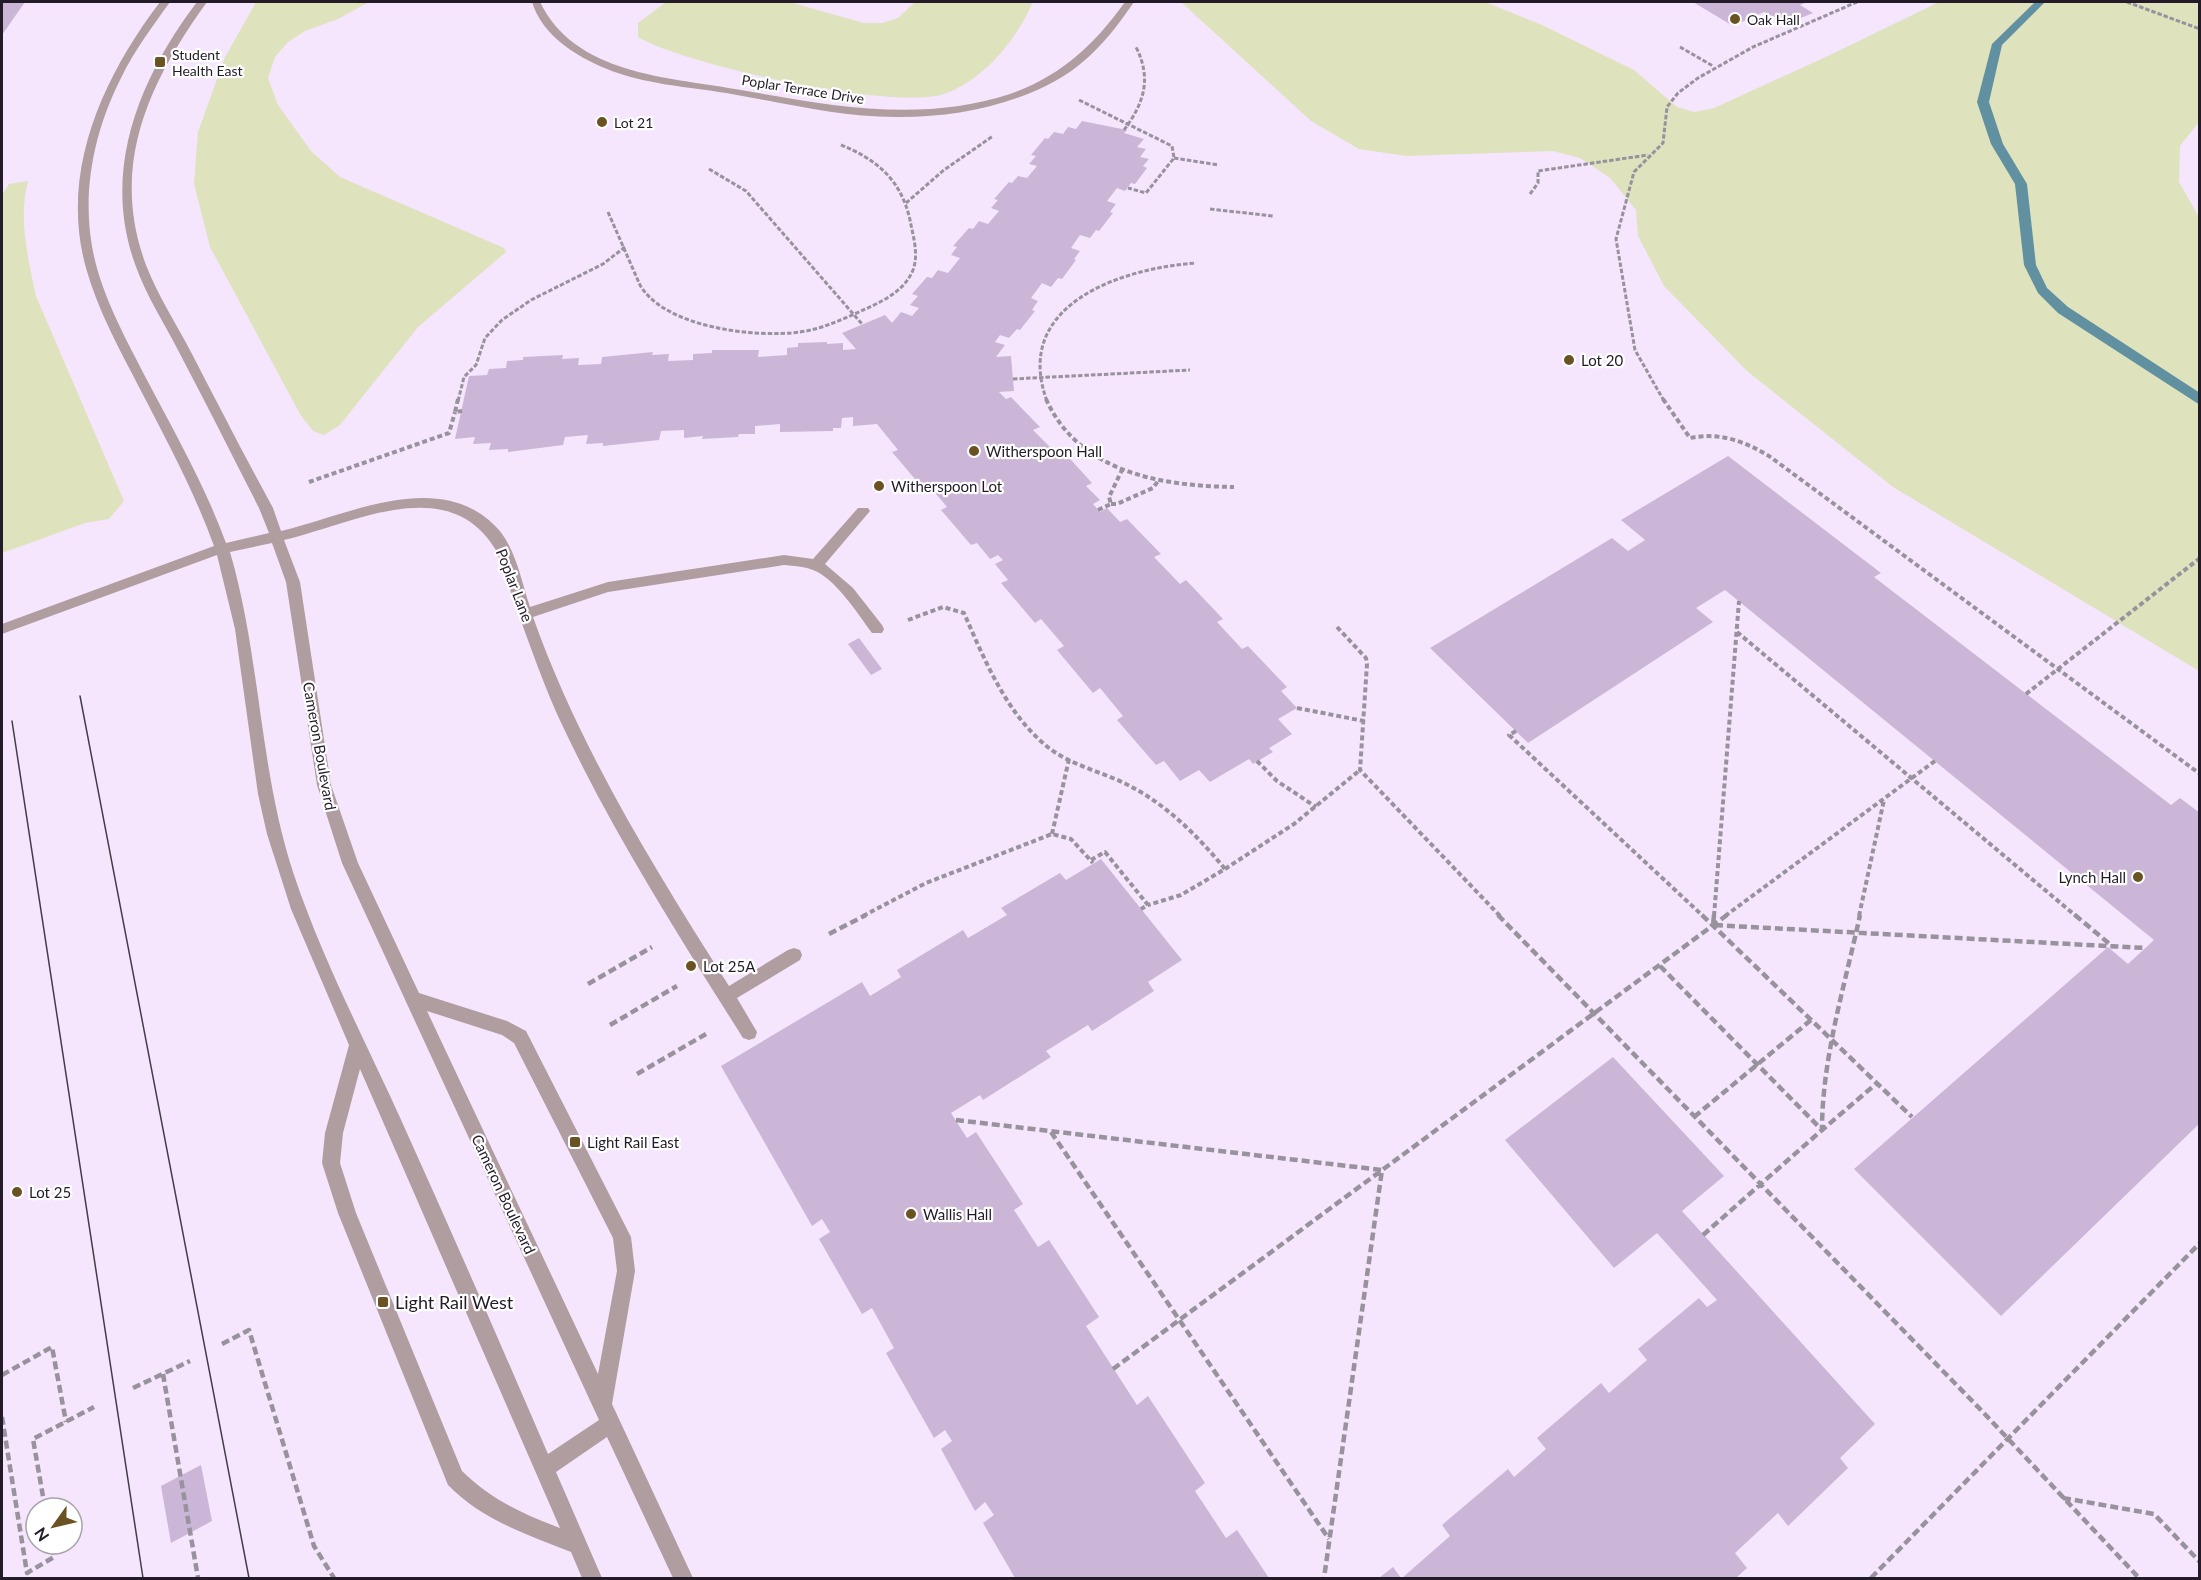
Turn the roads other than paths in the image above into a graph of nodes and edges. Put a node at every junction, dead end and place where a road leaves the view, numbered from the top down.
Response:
1 (165, 2) edge
2 (202, 2) edge
3 (536, 2) edge
4 (1129, 2) edge
5 (863, 511) dead end
6 (278, 537) junction
7 (222, 549) junction
8 (816, 565) junction
9 (526, 614) junction
10 (2, 629) edge
11 (877, 629) dead end
12 (794, 955) dead end
13 (726, 996) junction
14 (414, 999) junction
15 (749, 1032) dead end
16 (358, 1044) junction
17 (602, 1404) junction
18 (610, 1424) junction
19 (544, 1469) junction
20 (578, 1545) junction
21 (592, 1578) edge
22 (683, 1578) edge

1 - 7 street
2 - 6 street, Cameron Boulevard
3 - 4 street, Poplar Terrace Drive
5 - 8 street
6 - 7 street, Poplar Lane
6 - 9 street, Poplar Lane
6 - 14 street, Cameron Boulevard
7 - 10 street, Poplar Lane
7 - 16 street
8 - 9 street
8 - 11 street
9 - 13 street, Poplar Lane
12 - 13 street
13 - 15 street, Poplar Lane
14 - 17 street, Cameron Boulevard
14 - 17 street
16 - 19 street
16 - 20 street
17 - 18 street, Cameron Boulevard
18 - 19 street
18 - 22 street, Cameron Boulevard
19 - 20 street
20 - 21 street

